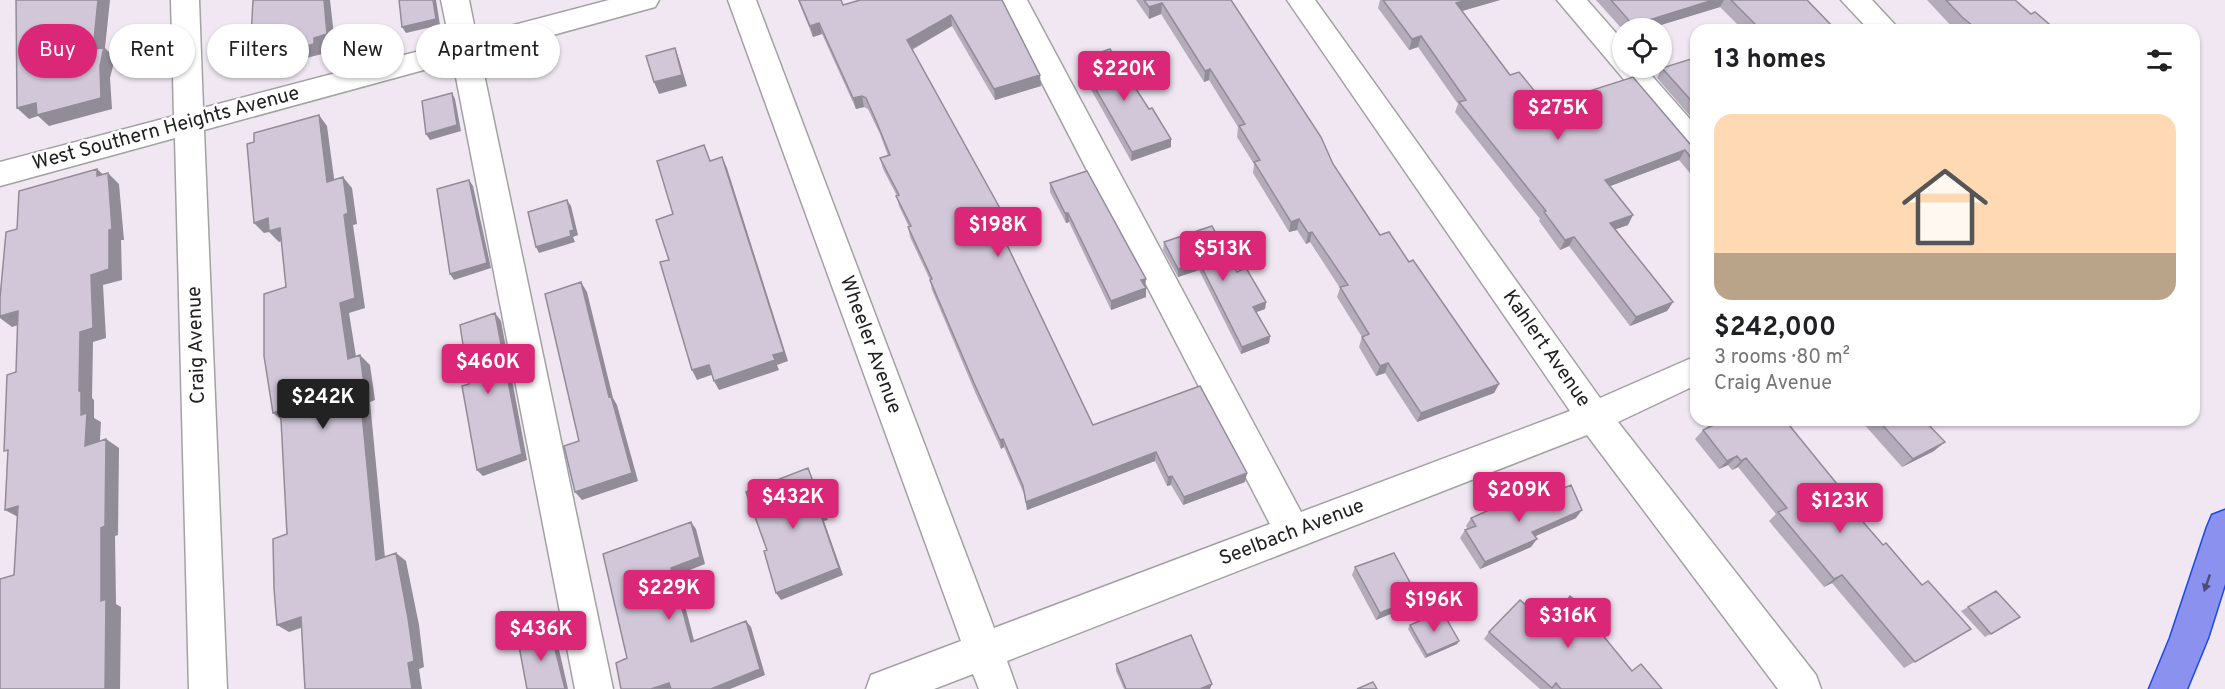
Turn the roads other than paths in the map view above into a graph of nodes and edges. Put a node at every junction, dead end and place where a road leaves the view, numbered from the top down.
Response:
1 (185, 0) edge
2 (455, 0) edge
3 (645, 0) edge
4 (742, 0) edge
5 (1013, 0) edge
6 (1301, 0) edge
7 (1571, 0) edge
8 (1855, 0) edge
9 (460, 24) edge
10 (555, 24) edge
11 (1880, 24) edge
12 (1612, 47) edge
13 (416, 61) edge
14 (471, 78) edge
15 (1638, 78) edge
16 (189, 123) junction
17 (1690, 138) edge
18 (0, 174) edge
19 (1690, 373) edge
20 (1594, 417) junction
21 (2225, 527) edge
22 (1293, 533) junction
23 (984, 650) junction
24 (208, 689) edge
25 (594, 689) edge
26 (885, 689) edge
27 (998, 689) edge
28 (1802, 689) edge
29 (2168, 689) edge

1 - 16 street, Craig Avenue
2 - 9 street
3 - 10 street, West Southern Heights Avenue
4 - 23 street, Wheeler Avenue
5 - 22 street
6 - 20 street, Kahlert Avenue
7 - 12 street
8 - 11 street
13 - 16 street, West Southern Heights Avenue
14 - 25 street
15 - 17 street
16 - 18 street, West Southern Heights Avenue
16 - 24 street, Craig Avenue
19 - 20 street, Seelbach Avenue
20 - 22 street, Seelbach Avenue
20 - 28 street, Kahlert Avenue
21 -> 29 highway
22 - 23 street, Seelbach Avenue
23 - 26 street, Seelbach Avenue
23 - 27 street, Wheeler Avenue

